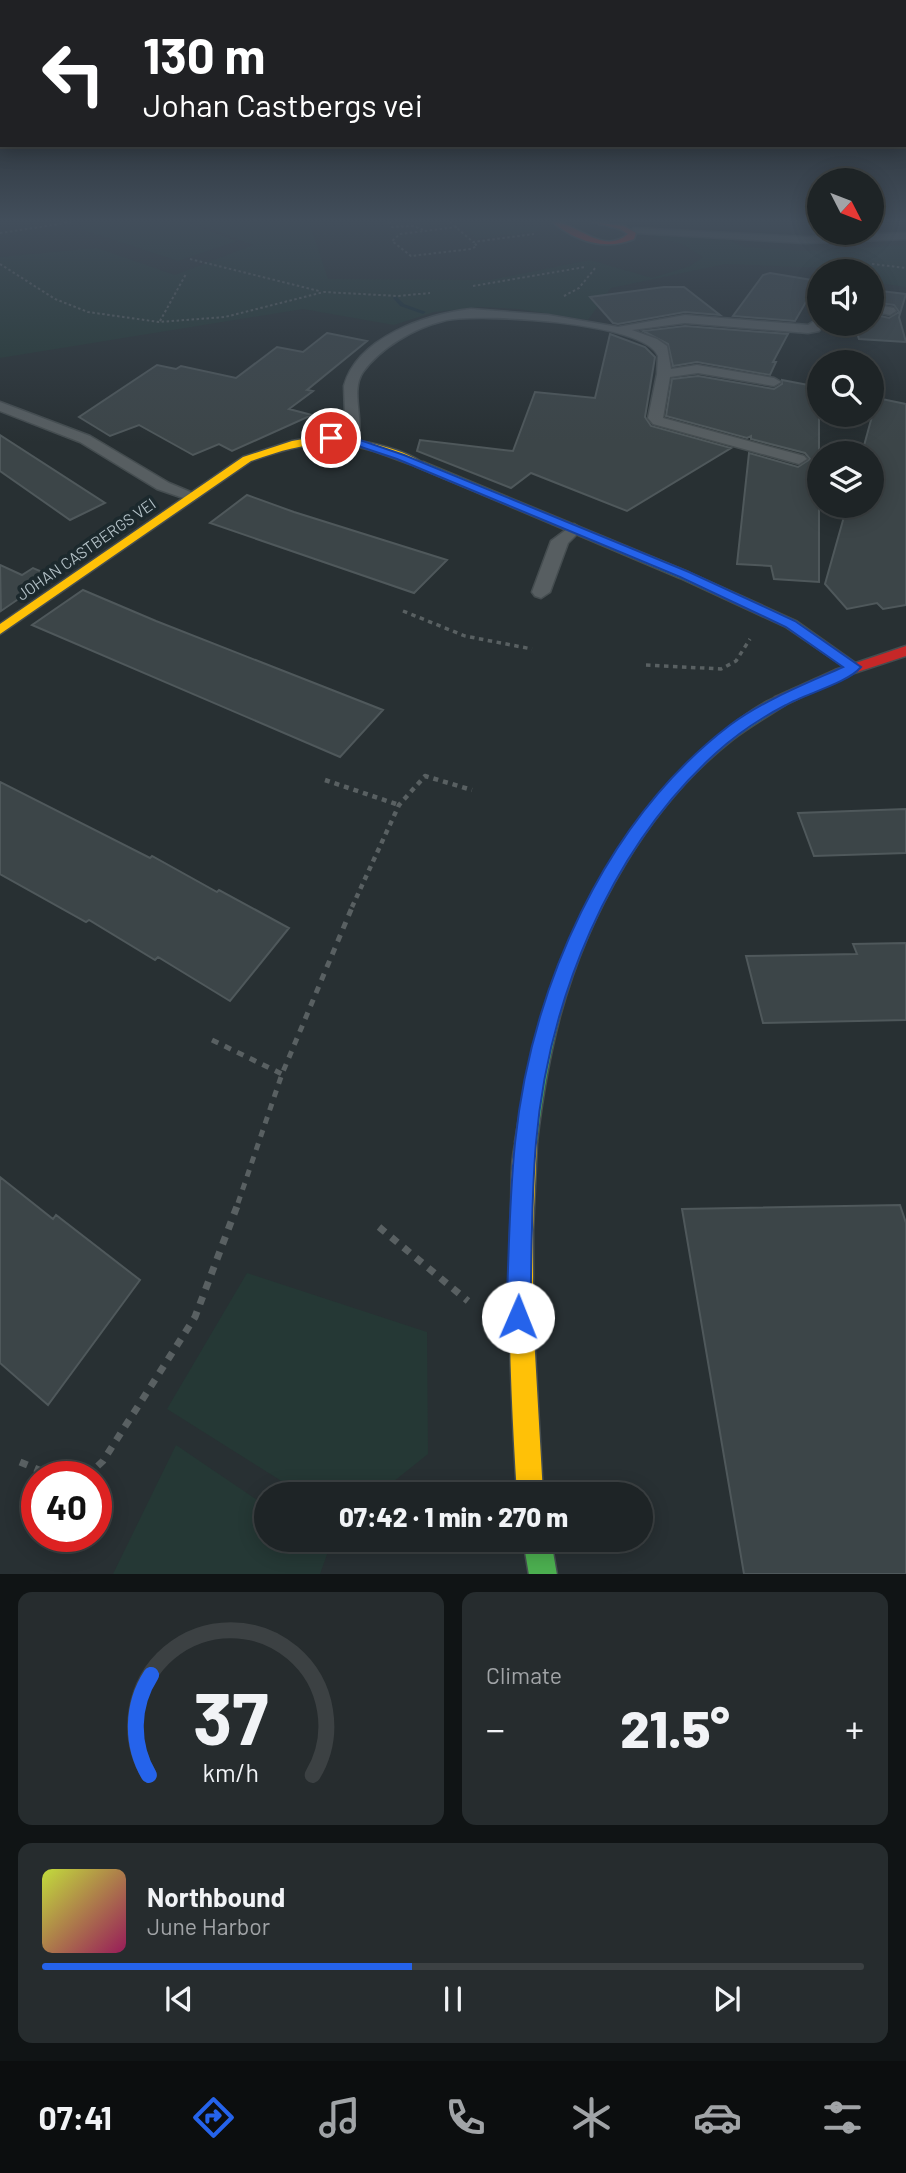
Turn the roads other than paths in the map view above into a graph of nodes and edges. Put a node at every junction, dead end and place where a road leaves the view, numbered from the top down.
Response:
1 (884, 309) edge
2 (890, 310) dead end
3 (807, 329) edge
4 (616, 330) junction
5 (663, 373) junction
6 (774, 383) dead end
7 (0, 406) edge
8 (351, 440) junction
9 (799, 459) dead end
10 (192, 495) junction
11 (574, 529) junction
12 (541, 592) dead end
13 (0, 630) edge
14 (906, 651) edge
15 (854, 667) junction
16 (529, 1482) edge
17 (539, 1552) edge
18 (543, 1574) edge

1 - 2 lane
3 - 4 lane
4 - 5 lane
4 - 8 lane
5 - 6 lane
5 - 9 lane
7 - 10 lane, JOHAN CASTBERGS VEI
8 - 10 street, JOHAN CASTBERGS VEI
8 - 11 street, JOHAN CASTBERGS VEI
10 - 13 street, JOHAN CASTBERGS VEI
11 - 12 lane
11 - 15 street, JOHAN CASTBERGS VEI
14 - 15 street
15 - 16 street
17 - 18 street

